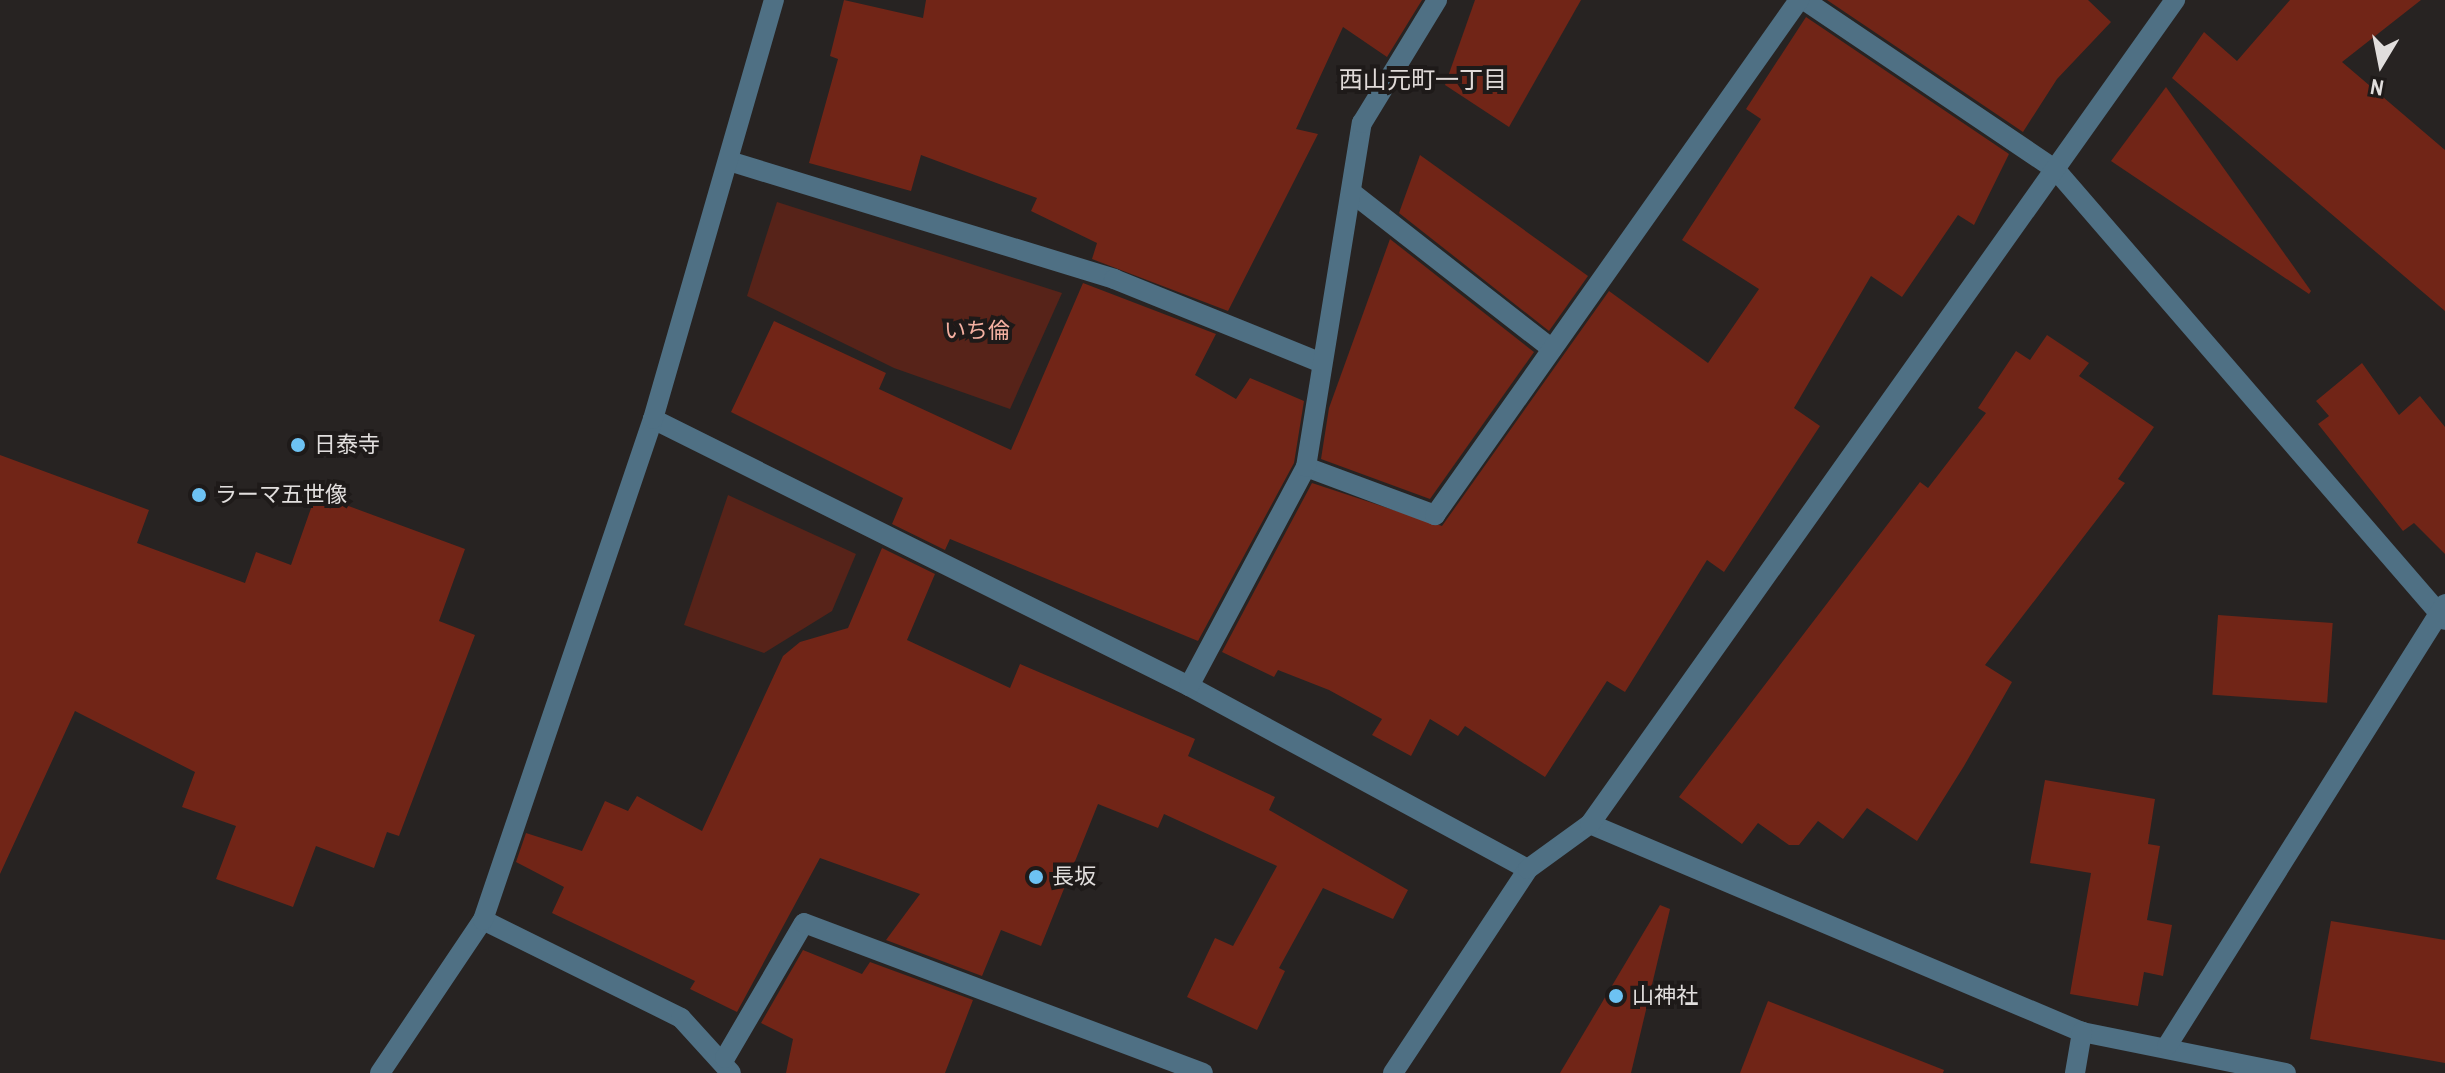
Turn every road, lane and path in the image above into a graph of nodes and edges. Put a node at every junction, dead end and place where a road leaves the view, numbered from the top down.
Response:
1 (774, 0) edge
2 (1437, 0) edge
3 (1802, 0) edge
4 (2175, 0) edge
5 (729, 161) junction
6 (2055, 169) junction
7 (1351, 192) junction
8 (1552, 349) junction
9 (1322, 363) junction
10 (653, 419) junction
11 (1306, 467) junction
12 (2443, 614) edge
13 (1189, 686) junction
14 (1590, 824) junction
15 (1528, 869) junction
16 (483, 920) junction
17 (2082, 1032) junction
18 (2167, 1046) junction
19 (728, 1066) edge
20 (380, 1073) edge
21 (1203, 1073) edge
22 (1393, 1073) edge
23 (2075, 1073) edge
24 (2286, 1073) edge

1 - 5 street
2 - 7 street
3 - 6 street
3 - 8 street
4 - 6 street
5 - 9 street
5 - 10 street
6 - 12 street
6 - 14 street
7 - 8 street
7 - 9 street
8 - 11 street
9 - 11 street
10 - 13 street
10 - 16 street
11 - 13 street
12 - 18 street
13 - 15 street
14 - 15 street
14 - 17 street
15 - 22 street
16 - 19 street
16 - 20 street
17 - 18 street
17 - 23 street
18 - 24 street
19 - 21 street

